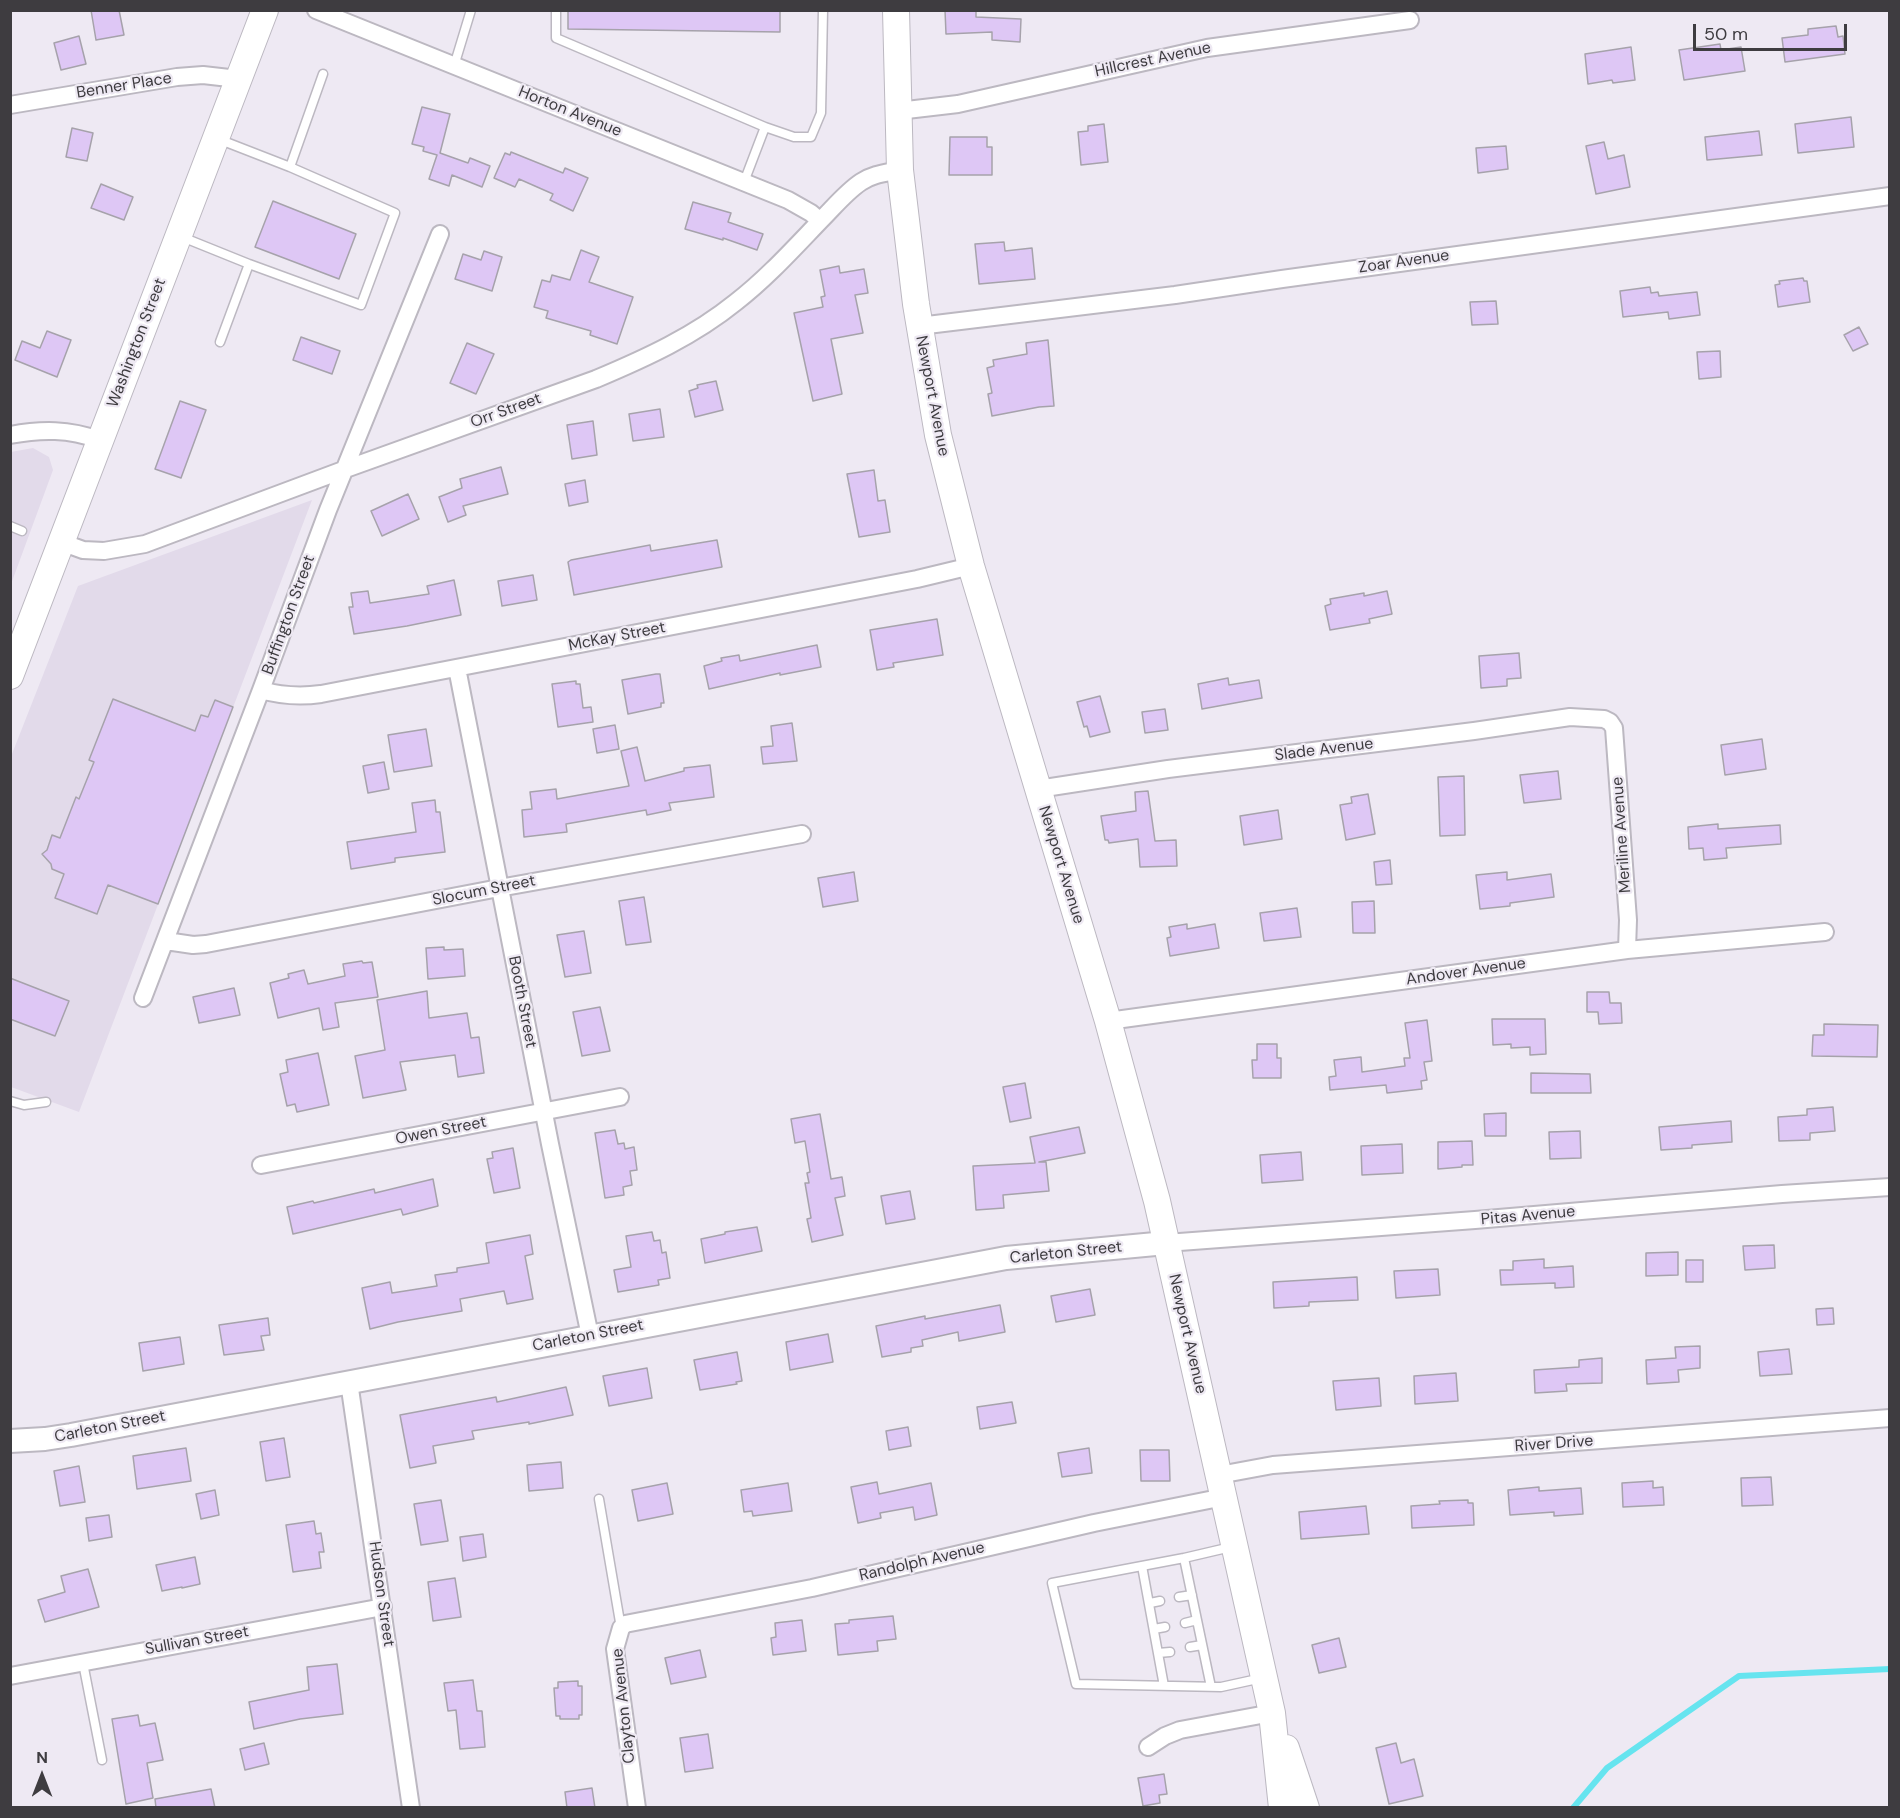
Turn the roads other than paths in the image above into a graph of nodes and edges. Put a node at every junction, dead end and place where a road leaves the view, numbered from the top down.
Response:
1 (265, 10) edge
2 (316, 10) edge
3 (471, 10) edge
4 (556, 10) edge
5 (823, 10) edge
6 (896, 10) edge
7 (1410, 20) dead end
8 (454, 66) junction
9 (323, 74) dead end
10 (238, 79) junction
11 (10, 105) edge
12 (898, 111) junction
13 (765, 127) junction
14 (215, 138) junction
15 (290, 167) junction
16 (900, 170) junction
17 (744, 182) junction
18 (1890, 196) edge
19 (820, 221) junction
20 (440, 234) dead end
21 (179, 236) junction
22 (249, 264) junction
23 (919, 326) junction
24 (220, 342) dead end
25 (10, 435) edge
26 (99, 440) junction
27 (343, 470) junction
28 (10, 526) edge
29 (22, 531) dead end
30 (61, 542) junction
31 (971, 566) junction
32 (457, 668) junction
33 (10, 676) edge
34 (261, 690) junction
35 (1610, 722) joint
36 (1038, 789) junction
37 (802, 834) dead end
38 (499, 888) junction
39 (1825, 932) dead end
40 (166, 941) junction
41 (1627, 950) junction
42 (144, 998) dead end
43 (1108, 1021) junction
44 (620, 1097) dead end
45 (10, 1101) edge
46 (46, 1102) dead end
47 (543, 1112) junction
48 (261, 1165) dead end
49 (1890, 1187) edge
50 (1166, 1243) junction
51 (590, 1336) junction
52 (349, 1382) junction
53 (1890, 1418) edge
54 (10, 1441) edge
55 (1221, 1486) junction
56 (599, 1499) dead end
57 (1235, 1546) junction
58 (1184, 1558) junction
59 (1142, 1566) junction
60 (1192, 1595) junction
61 (1179, 1597) dead end
62 (1160, 1601) dead end
63 (1150, 1603) junction
64 (383, 1607) junction
65 (1197, 1620) junction
66 (1185, 1623) dead end
67 (1165, 1627) dead end
68 (621, 1628) junction
69 (1154, 1629) junction
70 (1202, 1645) junction
71 (1190, 1647) dead end
72 (1170, 1652) dead end
73 (1158, 1653) junction
74 (83, 1663) junction
75 (10, 1676) edge
76 (1264, 1677) junction
77 (1164, 1686) junction
78 (1211, 1687) junction
79 (1272, 1713) junction
80 (1148, 1747) dead end
81 (102, 1760) dead end
82 (411, 1808) edge
83 (637, 1808) edge
84 (1282, 1808) edge
85 (1306, 1808) edge

1 - 10 main road, Washington Street
2 - 8 street, Horton Avenue
3 - 8 lane
4 - 13 lane
5 - 13 lane
6 - 12 main road, Newport Avenue
7 - 12 street, Hillcrest Avenue
8 - 17 street, Horton Avenue
9 - 15 lane
10 - 11 street, Benner Place
10 - 14 main road, Washington Street
12 - 16 main road, Newport Avenue
13 - 17 lane
14 - 15 lane
14 - 21 main road, Washington Street
15 - 22 lane
16 - 19 street, Orr Street
16 - 23 main road, Newport Avenue
17 - 19 street, Horton Avenue
18 - 23 street, Zoar Avenue
19 - 27 street, Orr Street
20 - 27 street, Buffington Street
21 - 22 lane
21 - 26 main road, Washington Street
22 - 24 lane
23 - 31 main road, Newport Avenue
25 - 26 street
26 - 30 main road, Washington Street
27 - 30 street, Orr Street
27 - 34 street, Buffington Street
28 - 29 lane
30 - 33 main road, Washington Street
31 - 32 street, McKay Street
31 - 36 main road, Newport Avenue
32 - 34 street, McKay Street
32 - 38 street, Booth Street
34 - 40 street, Buffington Street
35 - 36 street, Slade Avenue
35 - 41 street, Meriline Avenue
36 - 43 main road, Newport Avenue
37 - 38 street, Slocum Street
38 - 40 street, Slocum Street
38 - 47 street, Booth Street
39 - 41 street, Andover Avenue
40 - 42 street, Buffington Street
41 - 43 street, Andover Avenue
43 - 50 main road, Newport Avenue
44 - 47 street, Owen Street
45 - 46 lane
47 - 48 street, Owen Street
47 - 51 street, Booth Street
49 - 50 street, Pitas Avenue
50 - 51 street, Carleton Street
50 - 55 main road, Newport Avenue
51 - 52 street, Carleton Street
52 - 54 street, Carleton Street
52 - 64 street, Hudson Street
53 - 55 street, River Drive
55 - 57 main road, Newport Avenue
55 - 68 street, Randolph Avenue
56 - 68 lane, Clayton Avenue
57 - 58 lane
57 - 76 main road, Newport Avenue
58 - 59 lane
58 - 60 lane
59 - 63 lane
59 - 77 lane
60 - 61 lane
60 - 65 lane
62 - 63 lane
63 - 69 lane
64 - 74 street, Sullivan Street
64 - 82 street, Hudson Street
65 - 66 lane
65 - 70 lane
67 - 69 lane
68 - 83 street, Clayton Avenue
69 - 73 lane
70 - 71 lane
70 - 78 lane
72 - 73 lane
73 - 77 lane
74 - 75 street, Sullivan Street
74 - 81 lane
76 - 78 lane
76 - 79 main road, Newport Avenue
77 - 78 lane
79 - 80 street
79 - 84 main road, Newport Avenue
79 - 85 main road, Newport Avenue

